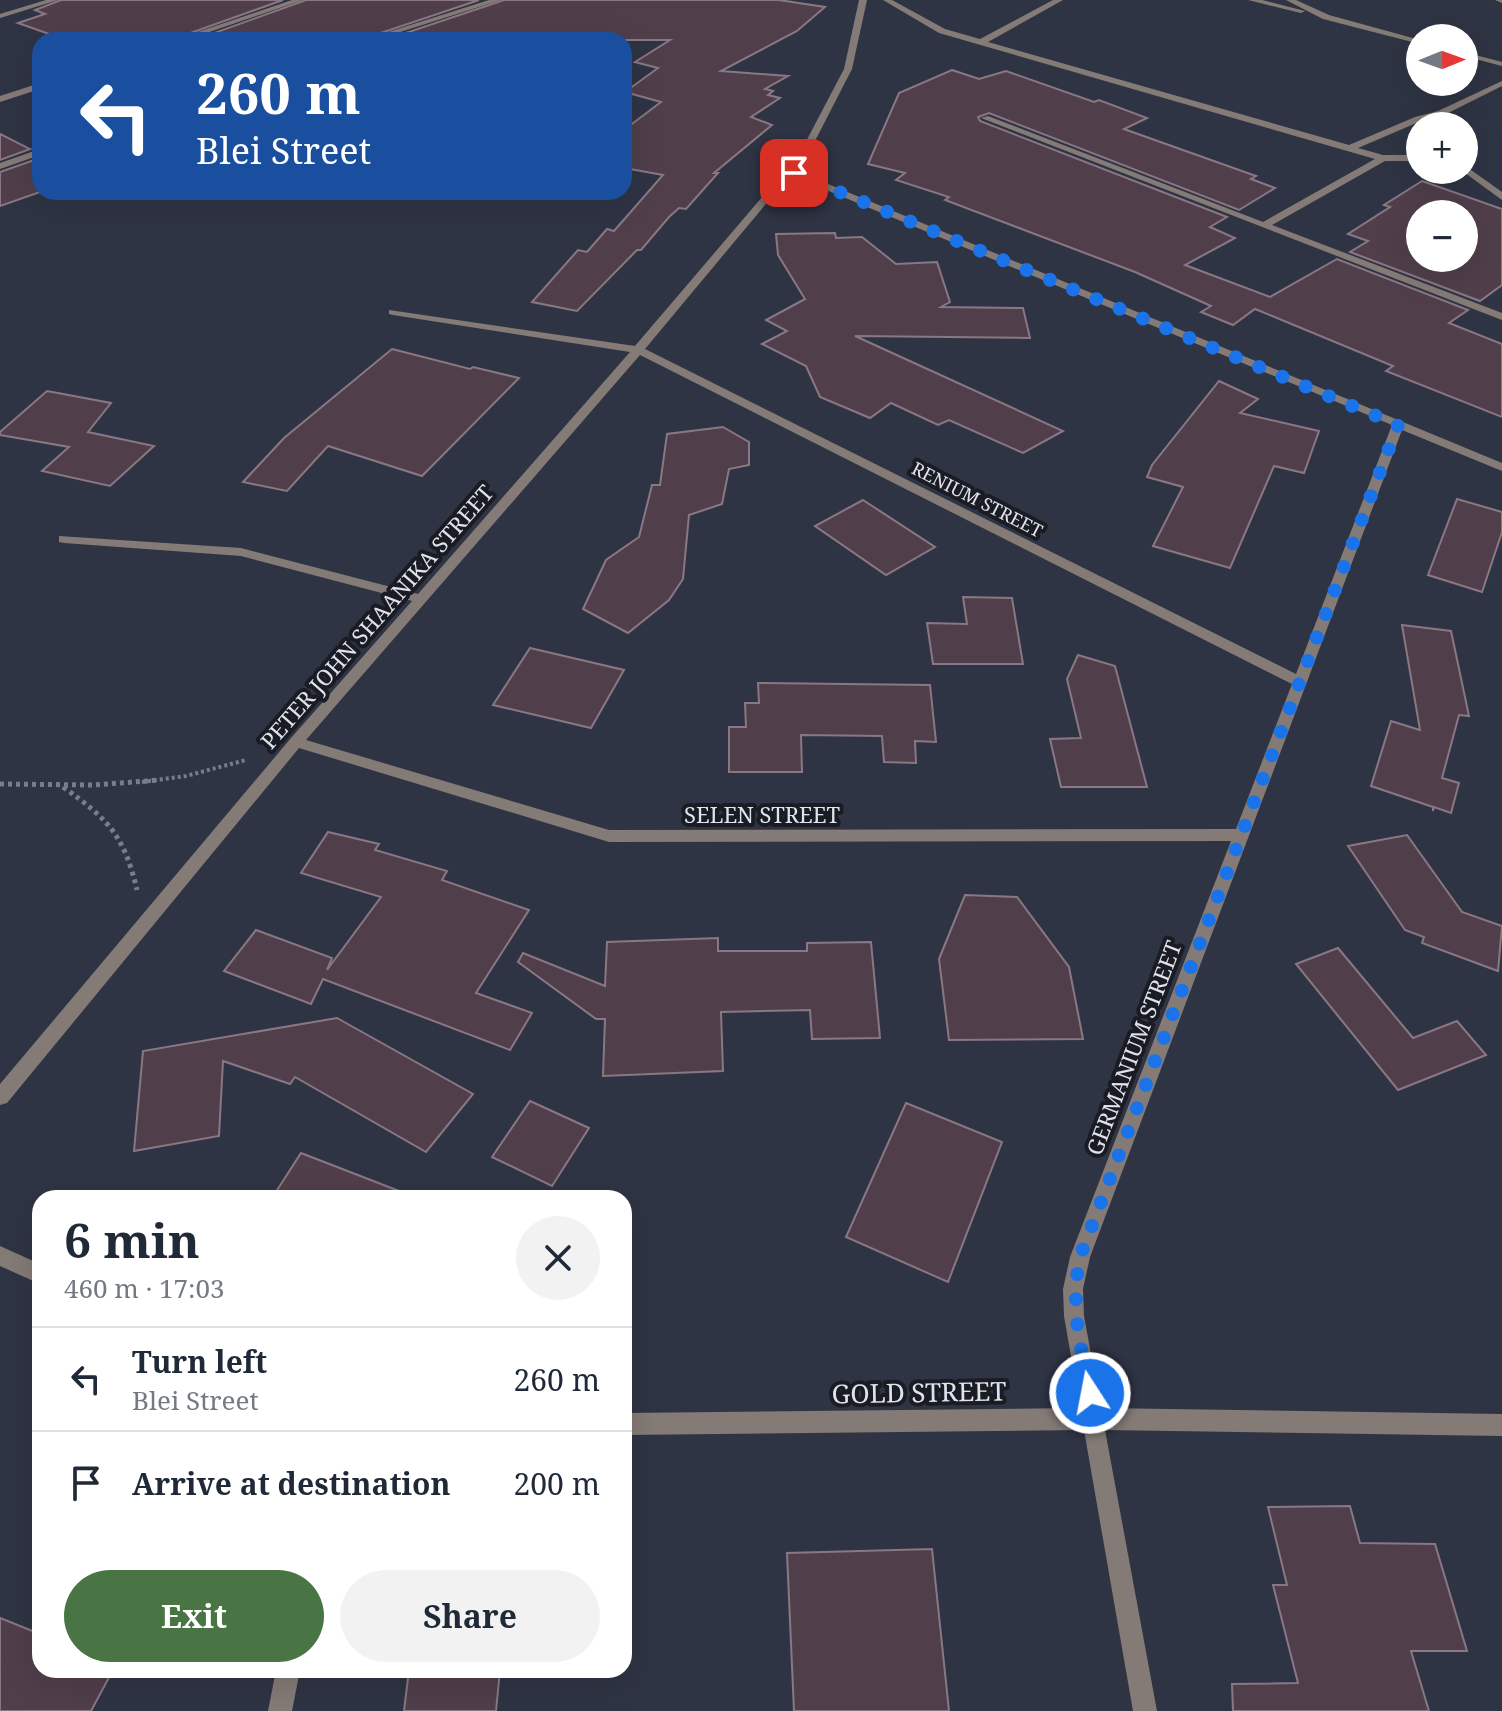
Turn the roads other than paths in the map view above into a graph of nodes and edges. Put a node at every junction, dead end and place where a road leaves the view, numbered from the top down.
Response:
1 (54, 0) edge
2 (299, 0) edge
3 (497, 0) edge
4 (863, 0) edge
5 (887, 0) edge
6 (1059, 0) edge
7 (1252, 0) edge
8 (1290, 0) edge
9 (0, 16) edge
10 (1326, 17) junction
11 (202, 32) edge
12 (393, 32) edge
13 (1406, 38) edge
14 (981, 42) junction
15 (1478, 58) edge
16 (1502, 64) edge
17 (1502, 83) edge
18 (32, 89) edge
19 (0, 99) edge
20 (1443, 112) edge
21 (985, 118) dead end
22 (1406, 124) edge
23 (1351, 148) junction
24 (32, 155) edge
25 (1383, 158) junction
26 (1406, 158) edge
27 (0, 166) edge
28 (794, 173) junction
29 (1478, 179) edge
30 (1502, 197) edge
31 (1266, 224) junction
32 (393, 312) dead end
33 (1502, 317) edge
34 (638, 350) junction
35 (1398, 425) junction
36 (1502, 467) edge
37 (64, 539) dead end
38 (421, 599) junction
39 (1299, 682) junction
40 (296, 742) junction
41 (1241, 835) junction
42 (0, 1097) edge
43 (0, 1256) edge
44 (32, 1270) edge
45 (1095, 1419) junction
46 (632, 1424) edge
47 (1502, 1425) edge
48 (286, 1678) edge
49 (280, 1711) edge
50 (1145, 1711) edge

1 - 9 street
2 - 11 street
3 - 12 street
4 - 28 street
5 - 14 street
6 - 14 street
7 - 10 street
8 - 10 street
10 - 13 street
14 - 23 street
15 - 16 street
17 - 20 street
18 - 19 street
21 - 31 street
22 - 23 street
23 - 25 street
24 - 27 street
25 - 26 street
25 - 31 street
28 - 34 street, PETER JOHN SHAANIKA STREET
28 - 35 street
29 - 30 street
31 - 33 street
32 - 34 street, RENIUM STREET
34 - 38 street, PETER JOHN SHAANIKA STREET
34 - 39 street, RENIUM STREET
35 - 36 street
35 - 39 street, GERMANIUM STREET
37 - 38 street
38 - 40 street, PETER JOHN SHAANIKA STREET
39 - 41 street, GERMANIUM STREET
40 - 41 street, SELEN STREET
40 - 42 street, PETER JOHN SHAANIKA STREET
41 - 45 street, GERMANIUM STREET
43 - 44 street
45 - 46 street, GOLD STREET
45 - 47 street, GOLD STREET
45 - 50 street, GERMANIUM STREET
48 - 49 street

